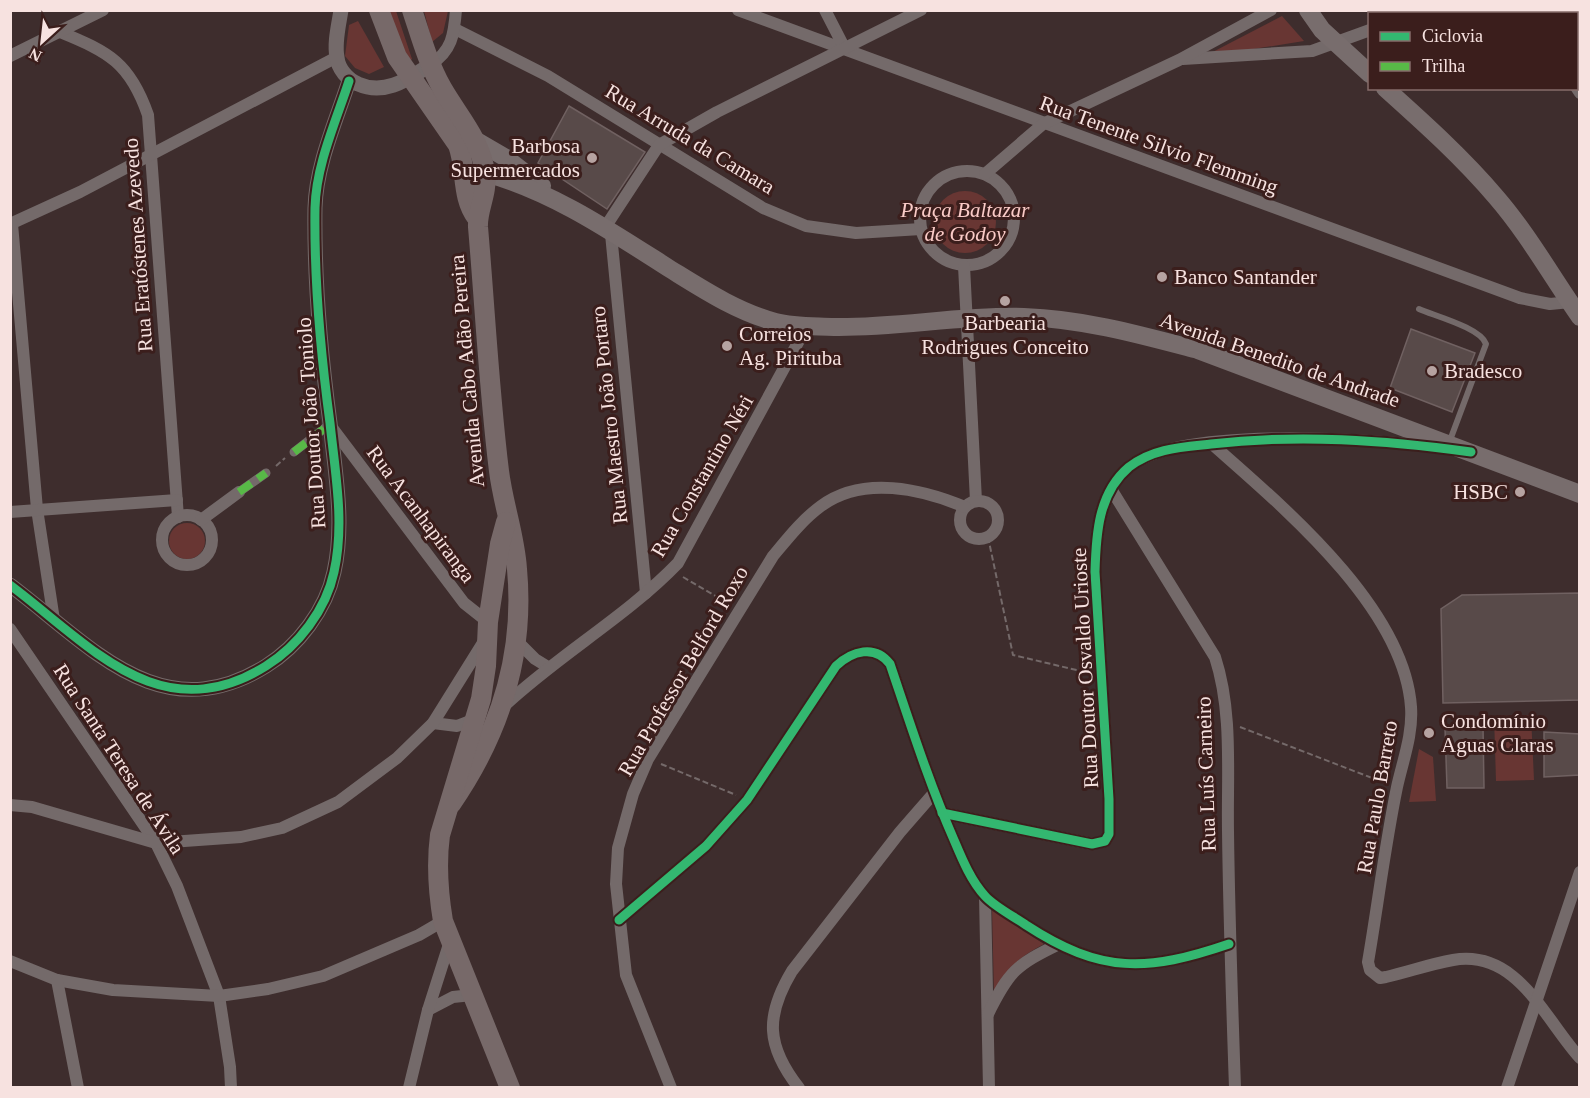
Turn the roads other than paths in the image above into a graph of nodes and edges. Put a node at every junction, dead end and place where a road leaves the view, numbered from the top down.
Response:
1 (103, 10) edge
2 (341, 10) edge
3 (379, 10) edge
4 (412, 10) edge
5 (456, 10) edge
6 (738, 10) edge
7 (825, 10) edge
8 (921, 10) edge
9 (1271, 10) edge
10 (1308, 10) edge
11 (454, 29) junction
12 (1368, 31) edge
13 (60, 32) junction
14 (1336, 43) junction
15 (844, 47) junction
16 (10, 56) edge
17 (337, 57) junction
18 (1179, 60) junction
19 (430, 65) junction
20 (1368, 72) edge
21 (410, 78) junction
22 (349, 81) junction
23 (1387, 90) edge
24 (1043, 124) junction
25 (475, 140) junction
26 (659, 145) junction
27 (151, 153) junction
28 (463, 159) junction
29 (485, 172) junction
30 (986, 174) junction
31 (556, 200) junction
32 (477, 218) junction
33 (11, 224) edge
34 (921, 230) junction
35 (608, 232) junction
36 (964, 266) junction
37 (1419, 309) dead end
38 (1575, 310) edge
39 (969, 319) junction
40 (807, 326) junction
41 (330, 424) junction
42 (1449, 443) junction
43 (1212, 444) junction
44 (294, 452) road end
45 (1471, 452) junction
46 (266, 473) road end
47 (1111, 489) junction
48 (239, 492) joint
49 (1580, 494) edge
50 (177, 500) junction
51 (976, 501) junction
52 (964, 507) junction
53 (37, 509) junction
54 (10, 512) edge
55 (178, 517) junction
56 (201, 520) junction
57 (506, 520) junction
58 (14, 591) edge
59 (646, 593) junction
60 (54, 620) junction
61 (10, 629) edge
62 (487, 629) junction
63 (517, 641) junction
64 (548, 667) junction
65 (500, 711) junction
66 (475, 719) junction
67 (433, 723) junction
68 (934, 793) junction
69 (451, 804) junction
70 (10, 805) edge
71 (942, 813) junction
72 (156, 843) junction
73 (1580, 872) edge
74 (985, 896) junction
75 (619, 920) junction
76 (443, 921) junction
77 (450, 941) junction
78 (1059, 944) junction
79 (1229, 944) junction
80 (10, 961) edge
81 (57, 980) junction
82 (472, 995) junction
83 (219, 996) junction
84 (1537, 1003) junction
85 (428, 1010) junction
86 (987, 1017) junction
87 (1580, 1058) edge
88 (1235, 1084) edge
89 (78, 1088) edge
90 (231, 1088) edge
91 (409, 1088) edge
92 (510, 1088) edge
93 (671, 1088) edge
94 (799, 1088) edge
95 (989, 1088) edge
96 (1247, 1088) edge
97 (1507, 1088) edge

1 - 13 street
2 - 17 street
3 - 21 main road, Avenida Cabo Adão Pereira
4 - 19 main road, Avenida Cabo Adão Pereira
5 - 11 street
6 - 15 street, Rua Tenente Silvio Flemming
7 - 15 street
8 - 15 street
9 - 18 street
10 - 14 main road
11 - 19 street
11 - 26 street, Rua Arruda da Camara
12 - 14 street
13 - 16 street
13 - 27 street, Rua Eratóstenes Azevedo
14 - 18 street
14 - 20 main road
15 - 24 street, Rua Tenente Silvio Flemming
15 - 26 street
17 - 22 street
17 - 27 street
18 - 24 street
19 - 21 street
19 - 25 main road, Avenida Cabo Adão Pereira
21 - 22 street
21 - 28 main road, Avenida Cabo Adão Pereira
22 - 41 street, Rua Doutor João Toniolo
23 - 38 main road
24 - 30 street
24 - 38 street, Rua Tenente Silvio Flemming
25 - 29 main road, Avenida Cabo Adão Pereira
25 - 31 main road, Avenida Benedito de Andrade
26 - 34 street, Rua Arruda da Camara
26 - 35 street
27 - 33 street
27 - 50 street, Rua Eratóstenes Azevedo
28 - 29 main road
28 - 32 main road, Avenida Cabo Adão Pereira
29 - 31 main road, Avenida Benedito de Andrade
29 - 32 main road, Avenida Cabo Adão Pereira
30 - 34 street
30 - 36 street
31 - 35 main road, Avenida Benedito de Andrade
32 - 57 main road, Avenida Cabo Adão Pereira
33 - 53 street
34 - 36 street
35 - 40 main road, Avenida Benedito de Andrade
35 - 59 street, Rua Maestro João Portaro
36 - 39 street
37 - 42 lane
39 - 40 main road, Avenida Benedito de Andrade
39 - 42 main road, Avenida Benedito de Andrade
39 - 51 street
40 - 59 street, Rua Constantino Néri
41 - 44 street
41 - 60 street, Rua Doutor João Toniolo
41 - 62 street, Rua Acanhapiranga
42 - 45 main road, Avenida Benedito de Andrade
43 - 45 street, Rua Doutor Osvaldo Urioste
43 - 47 street, Rua Doutor Osvaldo Urioste
43 - 84 street, Rua Paulo Barreto
45 - 49 main road, Avenida Benedito de Andrade
46 - 48 street
47 - 71 street, Rua Doutor Osvaldo Urioste
47 - 79 street, Rua Luís Carneiro
48 - 56 street
50 - 53 street
50 - 55 street, Rua Eratóstenes Azevedo
51 - 52 street
51 - 52 street
52 - 75 street, Rua Professor Belford Roxo
53 - 54 street
53 - 60 street
55 - 56 street
55 - 56 street
57 - 62 main road, Avenida Cabo Adão Pereira
57 - 63 main road, Avenida Cabo Adão Pereira
58 - 60 street, Rua Doutor João Toniolo
59 - 64 street, Rua Constantino Néri
61 - 72 street, Rua Santa Teresa de Ávila
62 - 63 main road
62 - 66 main road, Avenida Cabo Adão Pereira
62 - 67 street
63 - 64 street
63 - 65 main road, Avenida Cabo Adão Pereira
64 - 65 street, Rua Constantino Néri
65 - 66 main road
65 - 69 main road, Avenida Cabo Adão Pereira
66 - 67 street
66 - 69 main road, Avenida Cabo Adão Pereira
67 - 72 street
68 - 71 street
68 - 75 street
68 - 94 street
69 - 76 main road, Avenida Cabo Adão Pereira
70 - 72 street
71 - 74 street
72 - 83 street, Rua Santa Teresa de Ávila
73 - 84 street
74 - 78 street
74 - 86 street
75 - 93 street, Rua Professor Belford Roxo
76 - 77 main road, Avenida Cabo Adão Pereira
76 - 83 street
77 - 82 main road, Avenida Cabo Adão Pereira
77 - 85 street
78 - 79 street
78 - 86 street
79 - 88 street, Rua Luís Carneiro
80 - 81 street
81 - 83 street
81 - 89 street
82 - 85 street
82 - 92 main road, Avenida Cabo Adão Pereira
83 - 90 street, Rua Santa Teresa de Ávila
84 - 87 street, Rua Paulo Barreto
84 - 97 street
85 - 91 street
86 - 95 street
88 - 96 street

